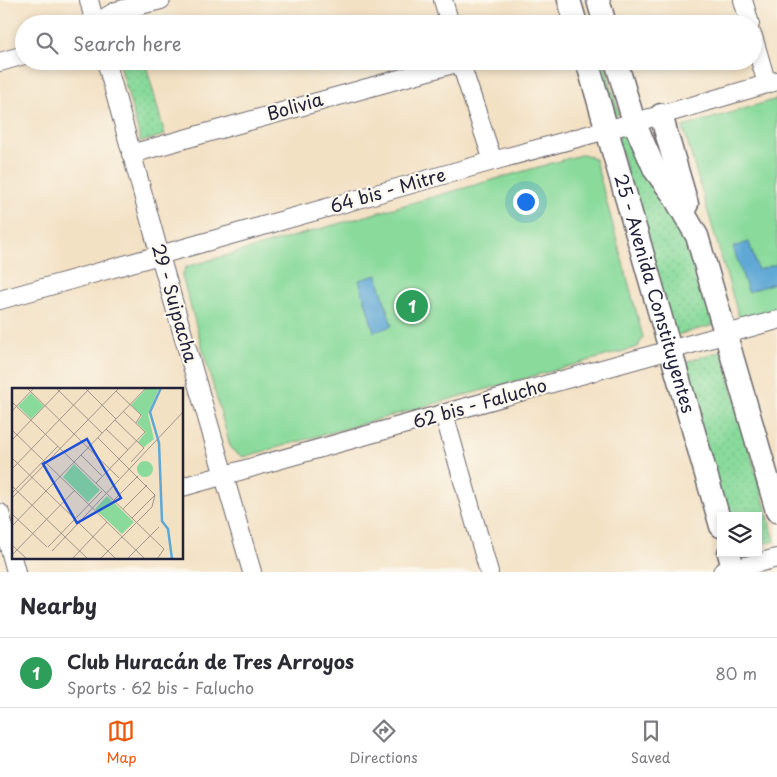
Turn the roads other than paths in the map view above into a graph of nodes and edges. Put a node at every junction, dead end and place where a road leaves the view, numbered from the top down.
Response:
1 (88, 0) edge
2 (161, 0) edge
3 (443, 0) edge
4 (569, 0) edge
5 (598, 0) edge
6 (743, 0) edge
7 (93, 15) edge
8 (110, 15) edge
9 (447, 15) edge
10 (573, 15) edge
11 (602, 15) edge
12 (747, 15) edge
13 (15, 58) edge
14 (762, 58) edge
15 (0, 62) edge
16 (108, 70) edge
17 (431, 70) edge
18 (463, 70) edge
19 (589, 70) edge
20 (619, 70) edge
21 (772, 83) edge
22 (661, 116) junction
23 (634, 122) junction
24 (606, 130) junction
25 (131, 154) junction
26 (493, 161) junction
27 (697, 236) junction
28 (160, 256) junction
29 (0, 300) edge
30 (777, 320) edge
31 (725, 335) junction
32 (669, 350) junction
33 (444, 414) junction
34 (224, 475) junction
35 (184, 486) edge
36 (777, 510) edge
37 (717, 512) edge
38 (0, 513) edge
39 (7, 537) edge
40 (12, 556) edge
41 (777, 558) edge
42 (730, 567) edge
43 (252, 572) edge
44 (489, 572) edge

1 - 7 street
2 - 8 street
3 - 9 street
4 - 10 main road
5 - 11 main road
6 - 12 street
13 - 15 street
14 - 21 street
16 - 25 street, 29 - Suipacha
17 - 25 street, Bolivia
18 - 26 street
19 - 24 main road, 25 - Avenida Constituyentes
20 - 23 main road, 25 - Avenida Constituyentes
21 - 22 street, 64 bis - Mitre
22 - 23 street, 64 bis - Mitre
22 - 27 main road
23 - 24 street, 64 bis - Mitre
23 - 27 main road, 25 - Avenida Constituyentes
24 - 26 street, 64 bis - Mitre
24 - 32 main road, 25 - Avenida Constituyentes
25 - 28 street, 29 - Suipacha
26 - 28 street, 64 bis - Mitre
27 - 31 main road, 25 - Avenida Constituyentes
28 - 29 street, 64 bis - Mitre
28 - 34 street, 29 - Suipacha
30 - 31 street, 62 bis - Falucho
31 - 32 street, 62 bis - Falucho
31 - 36 main road, 25 - Avenida Constituyentes
32 - 33 street, 62 bis - Falucho
32 - 37 main road, 25 - Avenida Constituyentes
33 - 34 street, 62 bis - Falucho
33 - 44 street
34 - 35 street, 62 bis - Falucho
34 - 43 street, 29 - Suipacha
38 - 39 street
39 - 40 street
41 - 42 street

